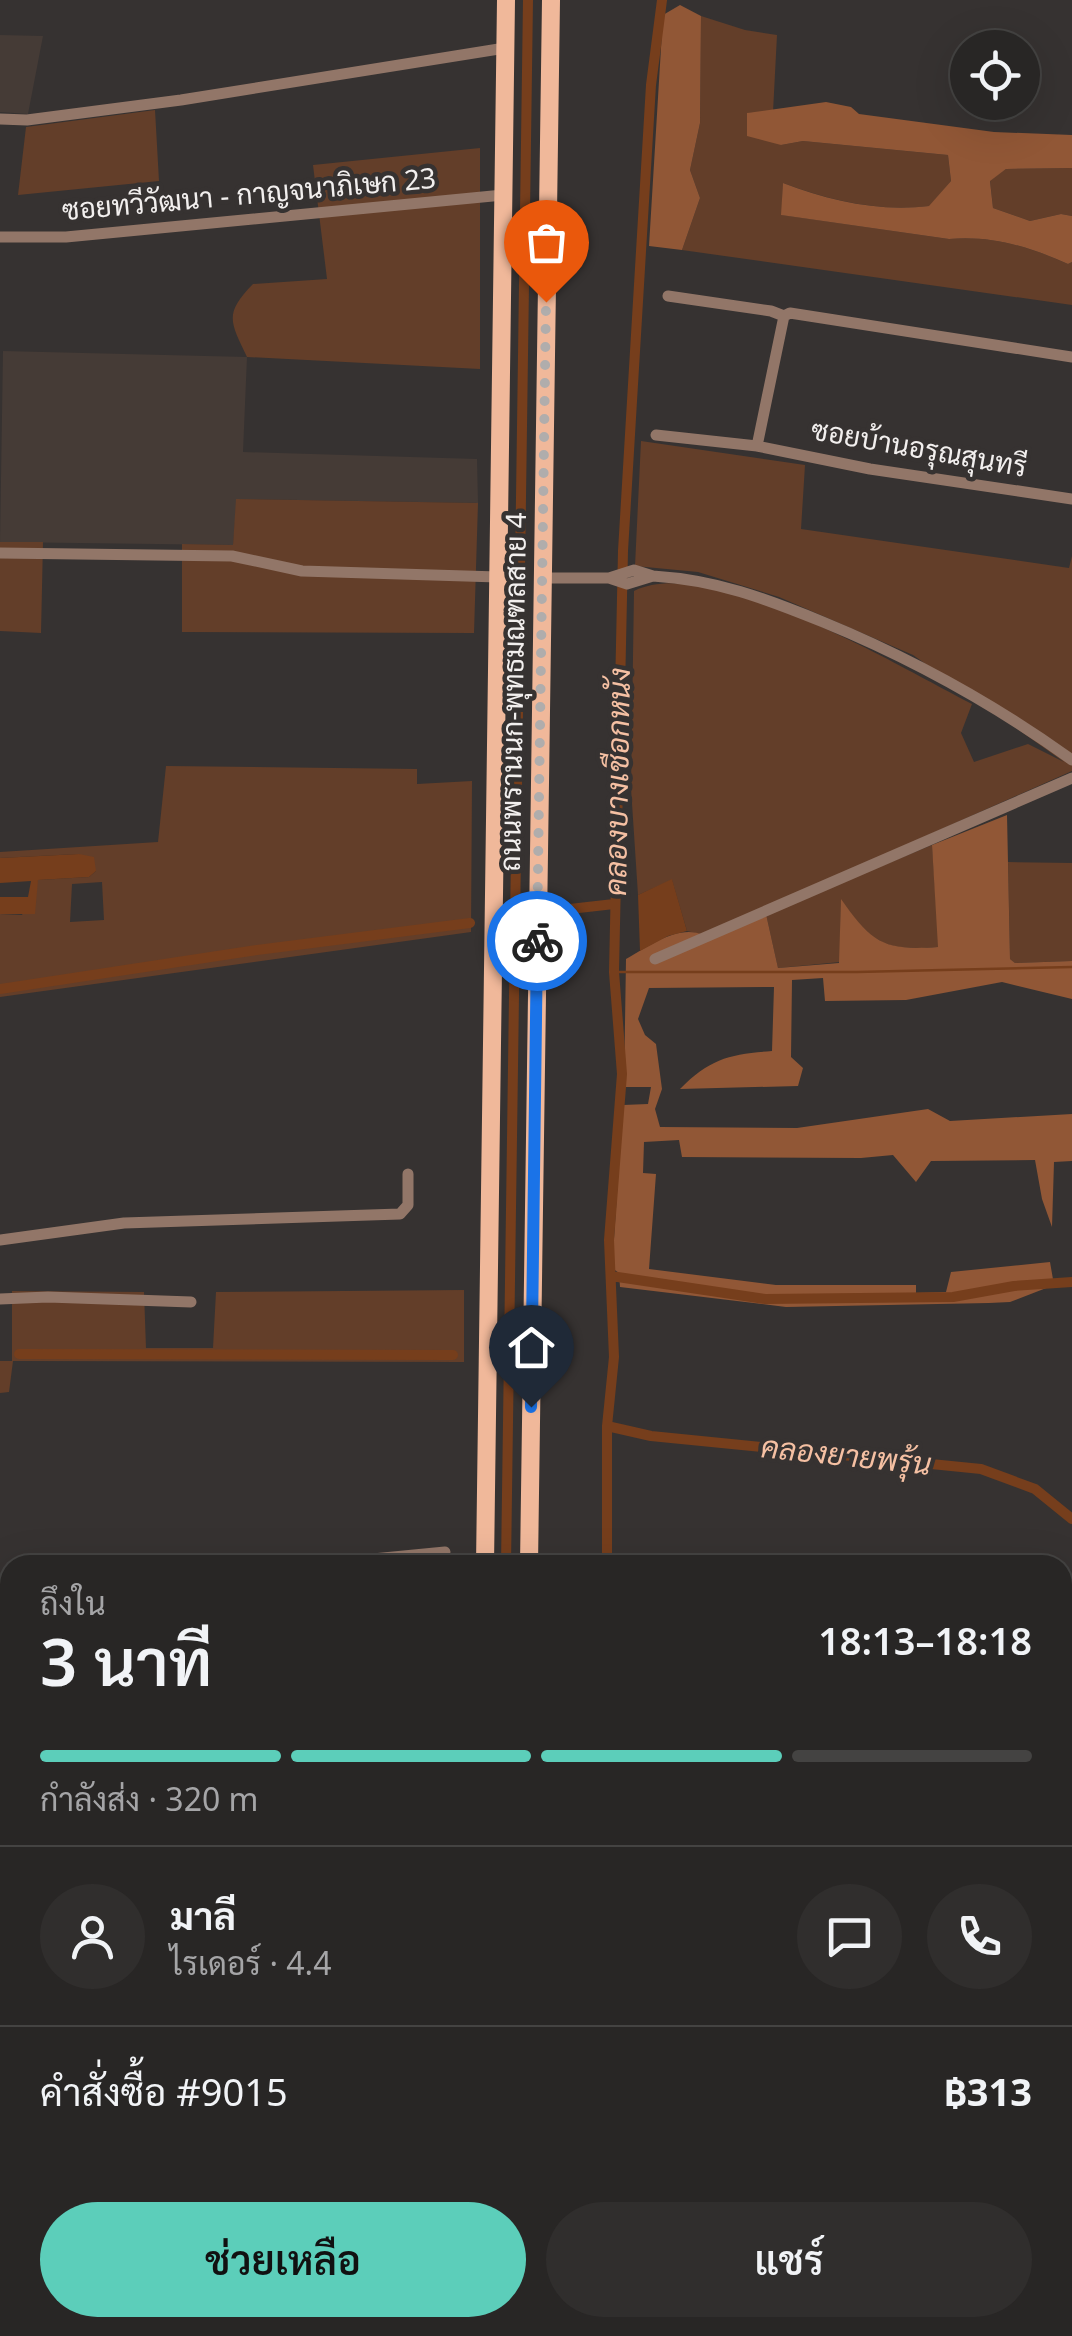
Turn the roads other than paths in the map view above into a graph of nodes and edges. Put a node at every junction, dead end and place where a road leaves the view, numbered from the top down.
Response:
1 (506, 0) edge
2 (550, 0) edge
3 (505, 48) junction
4 (0, 119) edge
5 (504, 195) junction
6 (0, 237) edge
7 (668, 296) dead end
8 (784, 316) junction
9 (1072, 357) edge
10 (656, 434) dead end
11 (757, 446) junction
12 (1072, 499) edge
13 (0, 553) edge
14 (498, 577) junction
15 (542, 578) junction
16 (1072, 760) edge
17 (1072, 778) edge
18 (655, 959) dead end
19 (408, 1174) dead end
20 (0, 1240) edge
21 (0, 1300) edge
22 (191, 1302) dead end
23 (445, 1552) dead end
24 (414, 1555) edge
25 (485, 1555) edge
26 (528, 1555) edge

1 - 3 main road, ถนนพรานนก-พุทธมณฑลสาย 4
2 - 15 main road, ถนนพรานนก-พุทธมณฑลสาย 4
3 - 4 street
3 - 5 main road, ถนนพรานนก-พุทธมณฑลสาย 4
5 - 6 street, ซอยทวีวัฒนา - กาญจนาภิเษก 23
5 - 14 main road, ถนนพรานนก-พุทธมณฑลสาย 4
7 - 8 street
8 - 9 street
8 - 11 street
10 - 11 street, ซอยบ้านอรุณสุนทรี
11 - 12 street, ซอยบ้านอรุณสุนทรี
13 - 14 street
14 - 25 main road, ถนนพรานนก-พุทธมณฑลสาย 4
15 - 16 street
15 - 26 main road, ถนนพรานนก-พุทธมณฑลสาย 4
17 - 18 street
19 - 20 street
21 - 22 street
23 - 24 street

